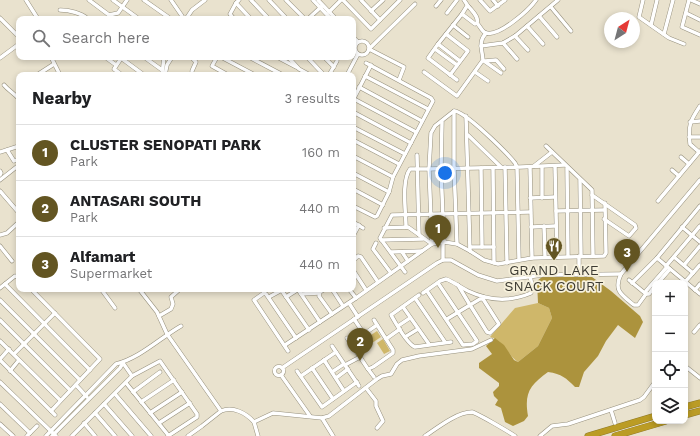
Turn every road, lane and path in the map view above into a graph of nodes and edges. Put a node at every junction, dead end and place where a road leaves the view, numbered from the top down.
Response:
1 (26, 0) edge
2 (88, 0) edge
3 (112, 0) edge
4 (127, 0) edge
5 (144, 0) edge
6 (205, 0) edge
7 (251, 0) edge
8 (269, 0) edge
9 (286, 0) edge
10 (313, 0) edge
11 (318, 0) edge
12 (342, 0) edge
13 (383, 0) edge
14 (400, 0) edge
15 (441, 0) edge
16 (456, 0) edge
17 (464, 0) edge
18 (480, 0) edge
19 (493, 0) edge
20 (505, 0) edge
21 (536, 0) edge
22 (558, 0) edge
23 (643, 0) edge
24 (657, 0) edge
25 (673, 0) edge
26 (690, 0) edge
27 (171, 1) edge
28 (363, 1) edge
29 (237, 2) edge
30 (416, 4) dead end
31 (700, 4) edge
32 (321, 6) junction
33 (436, 6) dead end
34 (468, 6) junction
35 (498, 6) junction
36 (122, 7) junction
37 (551, 7) junction
38 (60, 10) dead end
39 (371, 11) junction
40 (329, 12) junction
41 (446, 14) dead end
42 (462, 14) junction
43 (686, 14) junction
44 (133, 15) edge
45 (36, 16) edge
46 (82, 16) edge
47 (167, 16) edge
48 (182, 16) edge
49 (188, 16) edge
50 (232, 16) edge
51 (249, 16) edge
52 (266, 16) edge
53 (284, 16) edge
54 (302, 16) edge
55 (311, 16) edge
56 (329, 16) edge
57 (333, 16) edge
58 (540, 16) junction
59 (0, 18) edge
60 (380, 20) junction
61 (700, 20) edge
62 (477, 23) junction
63 (453, 25) junction
64 (651, 25) junction
65 (527, 26) junction
66 (571, 31) dead end
67 (486, 33) junction
68 (16, 34) edge
69 (446, 34) junction
70 (664, 34) junction
71 (700, 35) edge
72 (515, 36) junction
73 (468, 37) dead end
74 (557, 37) dead end
75 (356, 43) edge
76 (503, 43) junction
77 (438, 44) junction
78 (543, 44) dead end
79 (684, 44) dead end
80 (16, 46) edge
81 (481, 46) junction
82 (370, 49) junction
83 (435, 49) junction
84 (356, 50) edge
85 (528, 50) dead end
86 (358, 54) junction
87 (0, 58) edge
88 (356, 58) edge
89 (52, 60) edge
90 (109, 60) edge
91 (120, 60) edge
92 (124, 60) edge
93 (147, 60) edge
94 (164, 60) edge
95 (170, 60) edge
96 (194, 60) edge
97 (215, 60) edge
98 (227, 60) edge
99 (255, 60) edge
100 (282, 60) edge
101 (291, 60) edge
102 (310, 60) edge
103 (327, 60) edge
104 (355, 60) edge
105 (516, 60) dead end
106 (338, 61) dead end
107 (460, 61) junction
108 (484, 61) junction
109 (366, 63) dead end
110 (54, 64) junction
111 (116, 65) junction
112 (371, 65) junction
113 (457, 65) junction
114 (334, 67) junction
115 (299, 69) junction
116 (504, 69) dead end
117 (219, 70) joint
118 (192, 71) dead end
119 (42, 72) edge
120 (58, 72) edge
121 (118, 72) edge
122 (140, 72) edge
123 (161, 72) edge
124 (162, 72) edge
125 (166, 72) edge
126 (223, 72) edge
127 (249, 72) edge
128 (277, 72) edge
129 (304, 72) edge
130 (321, 72) edge
131 (331, 72) edge
132 (349, 72) edge
133 (424, 72) dead end
134 (475, 72) junction
135 (501, 73) dead end
136 (450, 75) junction
137 (365, 76) junction
138 (399, 80) junction
139 (457, 80) dead end
140 (488, 81) dead end
141 (4, 85) dead end
142 (360, 87) junction
143 (356, 94) edge
144 (16, 96) edge
145 (356, 101) edge
146 (700, 106) edge
147 (428, 109) junction
148 (454, 111) junction
149 (356, 114) edge
150 (466, 116) junction
151 (422, 120) junction
152 (700, 121) edge
153 (442, 122) junction
154 (690, 122) junction
155 (356, 129) edge
156 (416, 132) junction
157 (468, 135) junction
158 (689, 137) junction
159 (700, 137) edge
160 (356, 142) edge
161 (411, 143) junction
162 (546, 146) dead end
163 (16, 147) edge
164 (7, 150) junction
165 (0, 152) edge
166 (552, 152) junction
167 (700, 152) edge
168 (405, 154) junction
169 (417, 155) dead end
170 (356, 158) edge
171 (681, 158) dead end
172 (16, 160) edge
173 (399, 164) junction
174 (689, 164) junction
175 (542, 166) junction
176 (555, 166) junction
177 (566, 166) junction
178 (503, 167) junction
179 (517, 167) junction
180 (531, 167) junction
181 (16, 168) edge
182 (454, 168) junction
183 (469, 168) junction
184 (481, 168) junction
185 (493, 168) junction
186 (417, 169) junction
187 (429, 169) junction
188 (442, 169) junction
189 (672, 170) dead end
190 (0, 171) edge
191 (0, 175) edge
192 (356, 175) edge
193 (679, 176) junction
194 (392, 177) junction
195 (0, 180) edge
196 (580, 180) junction
197 (700, 180) edge
198 (356, 191) edge
199 (0, 192) edge
200 (389, 192) junction
201 (592, 195) junction
202 (555, 197) junction
203 (530, 198) junction
204 (542, 198) junction
205 (658, 201) dead end
206 (605, 203) junction
207 (383, 205) junction
208 (700, 206) edge
209 (356, 207) edge
210 (16, 210) edge
211 (592, 210) junction
212 (604, 210) junction
213 (556, 211) junction
214 (568, 211) junction
215 (580, 211) junction
216 (482, 212) junction
217 (494, 212) junction
218 (518, 212) junction
219 (530, 212) junction
220 (470, 213) junction
221 (505, 213) junction
222 (431, 214) junction
223 (442, 214) junction
224 (455, 214) junction
225 (406, 215) junction
226 (418, 215) junction
227 (604, 219) junction
228 (356, 224) edge
229 (16, 225) edge
230 (359, 225) junction
231 (531, 226) junction
232 (544, 226) junction
233 (555, 226) junction
234 (700, 226) edge
235 (406, 227) junction
236 (682, 227) junction
237 (364, 228) dead end
238 (384, 228) junction
239 (356, 230) edge
240 (0, 235) edge
241 (419, 235) junction
242 (692, 235) junction
243 (424, 239) junction
244 (382, 240) junction
245 (443, 242) junction
246 (700, 242) edge
247 (376, 243) dead end
248 (432, 244) junction
249 (457, 244) junction
250 (0, 246) edge
251 (700, 246) edge
252 (482, 247) junction
253 (494, 247) junction
254 (470, 249) junction
255 (422, 251) junction
256 (391, 252) junction
257 (402, 252) junction
258 (568, 256) junction
259 (580, 256) junction
260 (593, 256) junction
261 (545, 257) junction
262 (557, 257) junction
263 (674, 257) junction
264 (356, 258) edge
265 (532, 258) junction
266 (657, 258) junction
267 (443, 260) junction
268 (519, 260) junction
269 (12, 261) dead end
270 (408, 261) junction
271 (494, 263) junction
272 (507, 263) junction
273 (684, 265) junction
274 (700, 265) edge
275 (401, 266) junction
276 (668, 267) junction
277 (405, 272) dead end
278 (391, 273) junction
279 (579, 273) junction
280 (693, 273) junction
281 (621, 274) junction
282 (356, 275) edge
283 (16, 276) edge
284 (530, 276) junction
285 (660, 280) edge
286 (683, 280) edge
287 (687, 280) edge
288 (378, 282) junction
289 (438, 283) junction
290 (5, 284) junction
291 (688, 284) edge
292 (700, 284) edge
293 (458, 285) junction
294 (0, 288) edge
295 (366, 290) junction
296 (427, 290) junction
297 (652, 290) edge
298 (695, 290) junction
299 (33, 292) edge
300 (103, 292) edge
301 (141, 292) edge
302 (177, 292) edge
303 (278, 292) edge
304 (281, 292) edge
305 (294, 292) edge
306 (334, 292) edge
307 (351, 292) edge
308 (319, 293) joint
309 (423, 293) dead end
310 (301, 294) joint
311 (646, 294) junction
312 (700, 294) edge
313 (419, 295) dead end
314 (269, 297) junction
315 (286, 297) junction
316 (356, 298) junction
317 (415, 298) junction
318 (484, 298) junction
319 (0, 300) edge
320 (348, 303) junction
321 (470, 305) junction
322 (343, 306) junction
323 (403, 307) junction
324 (115, 308) dead end
325 (458, 312) junction
326 (55, 313) junction
327 (332, 314) junction
328 (158, 316) junction
329 (358, 316) junction
330 (410, 318) junction
331 (0, 320) edge
332 (354, 320) junction
333 (374, 320) dead end
334 (447, 320) junction
335 (320, 322) junction
336 (44, 324) junction
337 (700, 325) edge
338 (181, 326) dead end
339 (377, 326) junction
340 (399, 327) junction
341 (418, 329) junction
342 (308, 330) junction
343 (694, 332) dead end
344 (34, 334) junction
345 (167, 334) junction
346 (364, 334) junction
347 (296, 338) junction
348 (347, 338) dead end
349 (405, 338) junction
350 (386, 339) junction
351 (491, 340) dead end
352 (0, 341) edge
353 (445, 342) junction
354 (451, 342) dead end
355 (351, 343) junction
356 (24, 344) junction
357 (429, 344) junction
358 (285, 345) junction
359 (332, 346) dead end
360 (9, 349) junction
361 (288, 351) dead end
362 (336, 352) junction
363 (14, 354) junction
364 (360, 357) junction
365 (0, 360) edge
366 (20, 360) junction
367 (324, 360) junction
368 (122, 363) junction
369 (345, 365) junction
370 (4, 366) junction
371 (149, 366) junction
372 (282, 368) junction
373 (312, 368) junction
374 (688, 368) edge
375 (368, 369) junction
376 (0, 370) edge
377 (90, 370) junction
378 (348, 370) junction
379 (10, 371) junction
380 (297, 371) dead end
381 (160, 372) dead end
382 (332, 372) junction
383 (154, 375) junction
384 (281, 375) junction
385 (132, 376) junction
386 (301, 376) junction
387 (374, 377) dead end
388 (336, 378) junction
389 (700, 378) edge
390 (80, 380) junction
391 (174, 380) junction
392 (0, 382) edge
393 (357, 382) junction
394 (126, 383) junction
395 (76, 385) junction
396 (359, 386) dead end
397 (652, 386) edge
398 (366, 388) junction
399 (70, 390) junction
400 (344, 391) junction
401 (133, 392) junction
402 (182, 392) junction
403 (115, 394) junction
404 (87, 397) junction
405 (333, 399) junction
406 (60, 400) junction
407 (141, 402) junction
408 (190, 403) junction
409 (700, 403) edge
410 (0, 404) edge
411 (104, 404) junction
412 (688, 406) edge
413 (51, 410) junction
414 (611, 410) junction
415 (221, 411) junction
416 (700, 411) edge
417 (95, 412) junction
418 (150, 413) junction
419 (688, 414) edge
420 (55, 415) dead end
421 (310, 416) junction
422 (652, 417) edge
423 (322, 418) junction
424 (254, 422) junction
425 (84, 423) junction
426 (159, 423) junction
427 (615, 423) dead end
428 (0, 424) edge
429 (656, 424) edge
430 (37, 426) dead end
431 (377, 428) dead end
432 (28, 434) edge
433 (54, 434) edge
434 (74, 435) edge
435 (13, 436) edge
436 (46, 436) edge
437 (95, 436) edge
438 (115, 436) edge
439 (132, 436) edge
440 (151, 436) edge
441 (168, 436) edge
442 (188, 436) edge
443 (258, 436) edge
444 (333, 436) edge
445 (425, 436) edge
446 (515, 436) edge
447 (540, 436) edge
448 (588, 436) edge
449 (615, 436) edge

1 - 45 street
2 - 36 street
3 - 36 street
4 - 36 street
5 - 47 street
6 - 49 street
7 - 52 street
8 - 53 street
9 - 54 street
10 - 32 street
11 - 32 street
12 - 40 street
12 - 60 street
13 - 39 street
14 - 60 street
15 - 33 street
16 - 41 street
17 - 34 street
18 - 35 street
19 - 35 street
20 - 35 street
21 - 67 street
22 - 37 street
23 - 64 street
24 - 64 street
25 - 70 street
26 - 31 street
26 - 43 street
27 - 48 street
28 - 39 street
29 - 50 street
29 - 51 street
30 - 82 street
32 - 40 street
32 - 55 street
32 - 56 street
34 - 42 street
34 - 62 street
36 - 44 street
37 - 58 street
37 - 66 street
38 - 46 street
39 - 60 street
40 - 57 street
42 - 62 street
42 - 63 street
43 - 61 street
43 - 71 street
58 - 65 street
58 - 74 street
59 - 68 street
62 - 67 street
63 - 69 street
63 - 73 street
64 - 70 street
65 - 72 street
65 - 78 street
67 - 81 street
69 - 77 street
69 - 107 street
70 - 79 street
72 - 76 street
72 - 85 street
75 - 82 street
76 - 81 street
76 - 105 street
77 - 83 street
77 - 107 street
80 - 87 street
81 - 108 street
82 - 86 street
82 - 138 street
83 - 113 street
83 - 136 street
84 - 86 street
86 - 88 street
89 - 110 street
90 - 111 street
91 - 111 street
92 - 122 street
93 - 123 street
94 - 124 street
95 - 125 street
96 - 118 street
97 - 117 street
98 - 127 street
99 - 128 street
100 - 115 street
101 - 115 street
102 - 130 street
103 - 114 street
104 - 132 street
106 - 114 street
107 - 113 street
108 - 116 street
108 - 134 street
108 - 135 street
109 - 112 street
110 - 119 street
110 - 120 street
111 - 121 street
112 - 137 street
112 - 138 street
113 - 136 street
114 - 131 street
115 - 129 street
117 - 126 street
133 - 134 street
134 - 140 street
136 - 139 street
137 - 142 street
137 - 147 street
138 - 147 street
141 - 144 street
142 - 143 street
142 - 151 street
145 - 156 street
146 - 154 street
147 - 151 street
148 - 150 street
148 - 153 street
148 - 182 street
149 - 161 street
150 - 157 street
150 - 179 street
151 - 156 street
152 - 154 street
153 - 187 street
153 - 188 street
154 - 158 street
155 - 168 street
156 - 161 street
157 - 178 street
157 - 183 street
158 - 159 street
158 - 167 street
160 - 173 street
161 - 168 street
162 - 166 street
163 - 164 street
164 - 165 street
164 - 172 street
166 - 177 street
166 - 180 street
167 - 174 street
168 - 173 street
169 - 186 street
170 - 194 street
171 - 174 street
173 - 194 street
174 - 193 street
175 - 176 street
175 - 180 street
175 - 204 street
176 - 177 street
176 - 202 street
177 - 196 street
177 - 214 street
178 - 179 street
178 - 185 street
178 - 221 street
179 - 180 street
179 - 218 street
180 - 203 street
181 - 195 street
182 - 183 street
182 - 188 street
182 - 224 street
183 - 184 street
183 - 220 street
184 - 185 street
184 - 216 street
185 - 217 street
186 - 187 street
186 - 225 street
186 - 226 street
187 - 188 street
187 - 222 street
188 - 223 street
189 - 193 street
190 - 191 street
192 - 200 street
193 - 205 street
194 - 200 street
196 - 201 street
196 - 215 street
197 - 281 street
198 - 207 street
199 - 210 street
200 - 207 street
201 - 206 street
201 - 211 street
202 - 204 street
202 - 213 street
203 - 204 street
203 - 219 street
206 - 212 street
206 - 227 street
207 - 209 street
208 - 236 street
211 - 212 street
211 - 215 street
211 - 260 street
212 - 227 street
213 - 214 street
213 - 233 street
214 - 215 street
214 - 258 street
215 - 259 street
216 - 217 street
216 - 220 street
216 - 252 street
217 - 221 street
217 - 253 street
218 - 219 street
218 - 221 street
218 - 268 street
219 - 231 street
220 - 224 street
220 - 254 street
221 - 272 street
222 - 223 street
222 - 226 street
222 - 248 street
223 - 224 street
223 - 245 street
224 - 249 street
225 - 226 street
225 - 235 street
225 - 238 street
226 - 241 street
227 - 260 street
228 - 230 street
229 - 240 street
230 - 237 street
230 - 239 street
231 - 232 street
231 - 265 street
232 - 233 street
232 - 261 street
233 - 262 street
234 - 242 street
235 - 238 street
235 - 241 street
236 - 242 street
236 - 266 street
238 - 244 street
241 - 243 street
242 - 246 street
242 - 263 street
243 - 244 street
243 - 248 street
244 - 256 street
245 - 248 street
245 - 249 street
245 - 267 street
247 - 278 street
248 - 255 street
249 - 254 street
250 - 269 street
251 - 273 street
252 - 253 street
252 - 254 street
253 - 271 street
254 - 271 street
255 - 257 street
255 - 270 street
256 - 257 street
256 - 275 street
257 - 270 street
258 - 259 street
258 - 262 street
259 - 260 street
259 - 279 street
261 - 262 street
261 - 265 street
263 - 273 street
263 - 276 street
264 - 288 street
265 - 268 street
266 - 276 street
266 - 311 street
267 - 284 street
267 - 329 street
268 - 272 street
270 - 275 street
271 - 272 street
273 - 280 street
274 - 280 street
275 - 277 street
275 - 278 street
276 - 285 street
276 - 286 street
276 - 311 street
278 - 288 street
279 - 281 street
279 - 284 street
280 - 287 street
281 - 311 street
282 - 295 street
283 - 290 street
284 - 318 street
288 - 295 street
289 - 293 street
289 - 296 street
289 - 325 street
290 - 294 street
290 - 336 street
291 - 298 street
292 - 298 street
293 - 318 street
293 - 321 street
295 - 316 street
296 - 309 street
296 - 334 street
297 - 311 street
298 - 312 street
299 - 326 street
300 - 324 street
301 - 328 street
302 - 328 street
303 - 314 street
304 - 315 street
305 - 315 street
306 - 322 street
307 - 316 street
308 - 310 street
308 - 327 street
310 - 335 street
313 - 317 street
314 - 347 street
314 - 358 street
315 - 342 street
316 - 320 street
317 - 323 street
317 - 353 street
318 - 321 street
318 - 321 street
319 - 344 street
320 - 322 street
320 - 329 street
321 - 325 street
322 - 327 street
323 - 330 street
323 - 340 street
325 - 334 street
325 - 334 street
326 - 336 street
326 - 377 street
327 - 335 street
328 - 345 street
329 - 332 street
330 - 340 street
330 - 341 street
331 - 356 street
332 - 346 street
332 - 372 street
333 - 339 street
335 - 342 street
336 - 344 street
336 - 377 street
337 - 343 street
338 - 345 street
339 - 346 street
339 - 350 street
340 - 349 street
340 - 350 street
341 - 349 street
341 - 357 street
342 - 347 street
344 - 356 street
344 - 390 street
345 - 368 street
345 - 415 street
346 - 355 street
347 - 358 street
348 - 355 street
349 - 357 street
350 - 375 street
351 - 398 street
352 - 360 street
353 - 354 street
353 - 357 street
355 - 364 street
356 - 363 street
356 - 399 street
358 - 361 street
359 - 362 street
360 - 363 street
360 - 365 street
362 - 367 street
362 - 369 street
363 - 366 street
364 - 369 street
364 - 375 street
365 - 370 street
366 - 379 street
366 - 406 street
367 - 373 street
367 - 382 street
368 - 385 street
368 - 404 street
369 - 378 street
369 - 382 street
370 - 376 street
370 - 379 street
371 - 383 street
371 - 385 street
371 - 391 street
372 - 384 street
372 - 384 street
373 - 386 street
373 - 405 street
374 - 389 street
375 - 387 street
377 - 390 street
378 - 388 street
378 - 393 street
379 - 413 street
380 - 386 street
381 - 383 street
382 - 388 street
383 - 401 street
384 - 421 street
385 - 394 street
386 - 405 street
388 - 400 street
390 - 395 street
391 - 402 street
391 - 407 street
392 - 433 street
393 - 396 street
393 - 400 street
394 - 401 street
394 - 403 street
395 - 399 street
395 - 404 street
397 - 414 street
398 - 423 street
398 - 431 street
399 - 406 street
400 - 405 street
401 - 407 street
402 - 408 street
402 - 418 street
403 - 411 street
403 - 440 street
404 - 433 street
406 - 413 street
407 - 418 street
408 - 426 street
408 - 441 street
409 - 412 highway
410 - 432 street
411 - 417 street
411 - 439 street
413 - 420 street
414 - 427 street
414 - 447 street
415 - 424 street
415 - 442 street
416 - 419 highway
417 - 425 street
417 - 438 street
418 - 426 street
421 - 423 street
421 - 424 street
422 - 448 highway
423 - 444 street
424 - 443 street
425 - 434 street
425 - 437 street
426 - 441 street
428 - 435 street
429 - 449 highway
430 - 432 street
433 - 436 street
445 - 446 street

